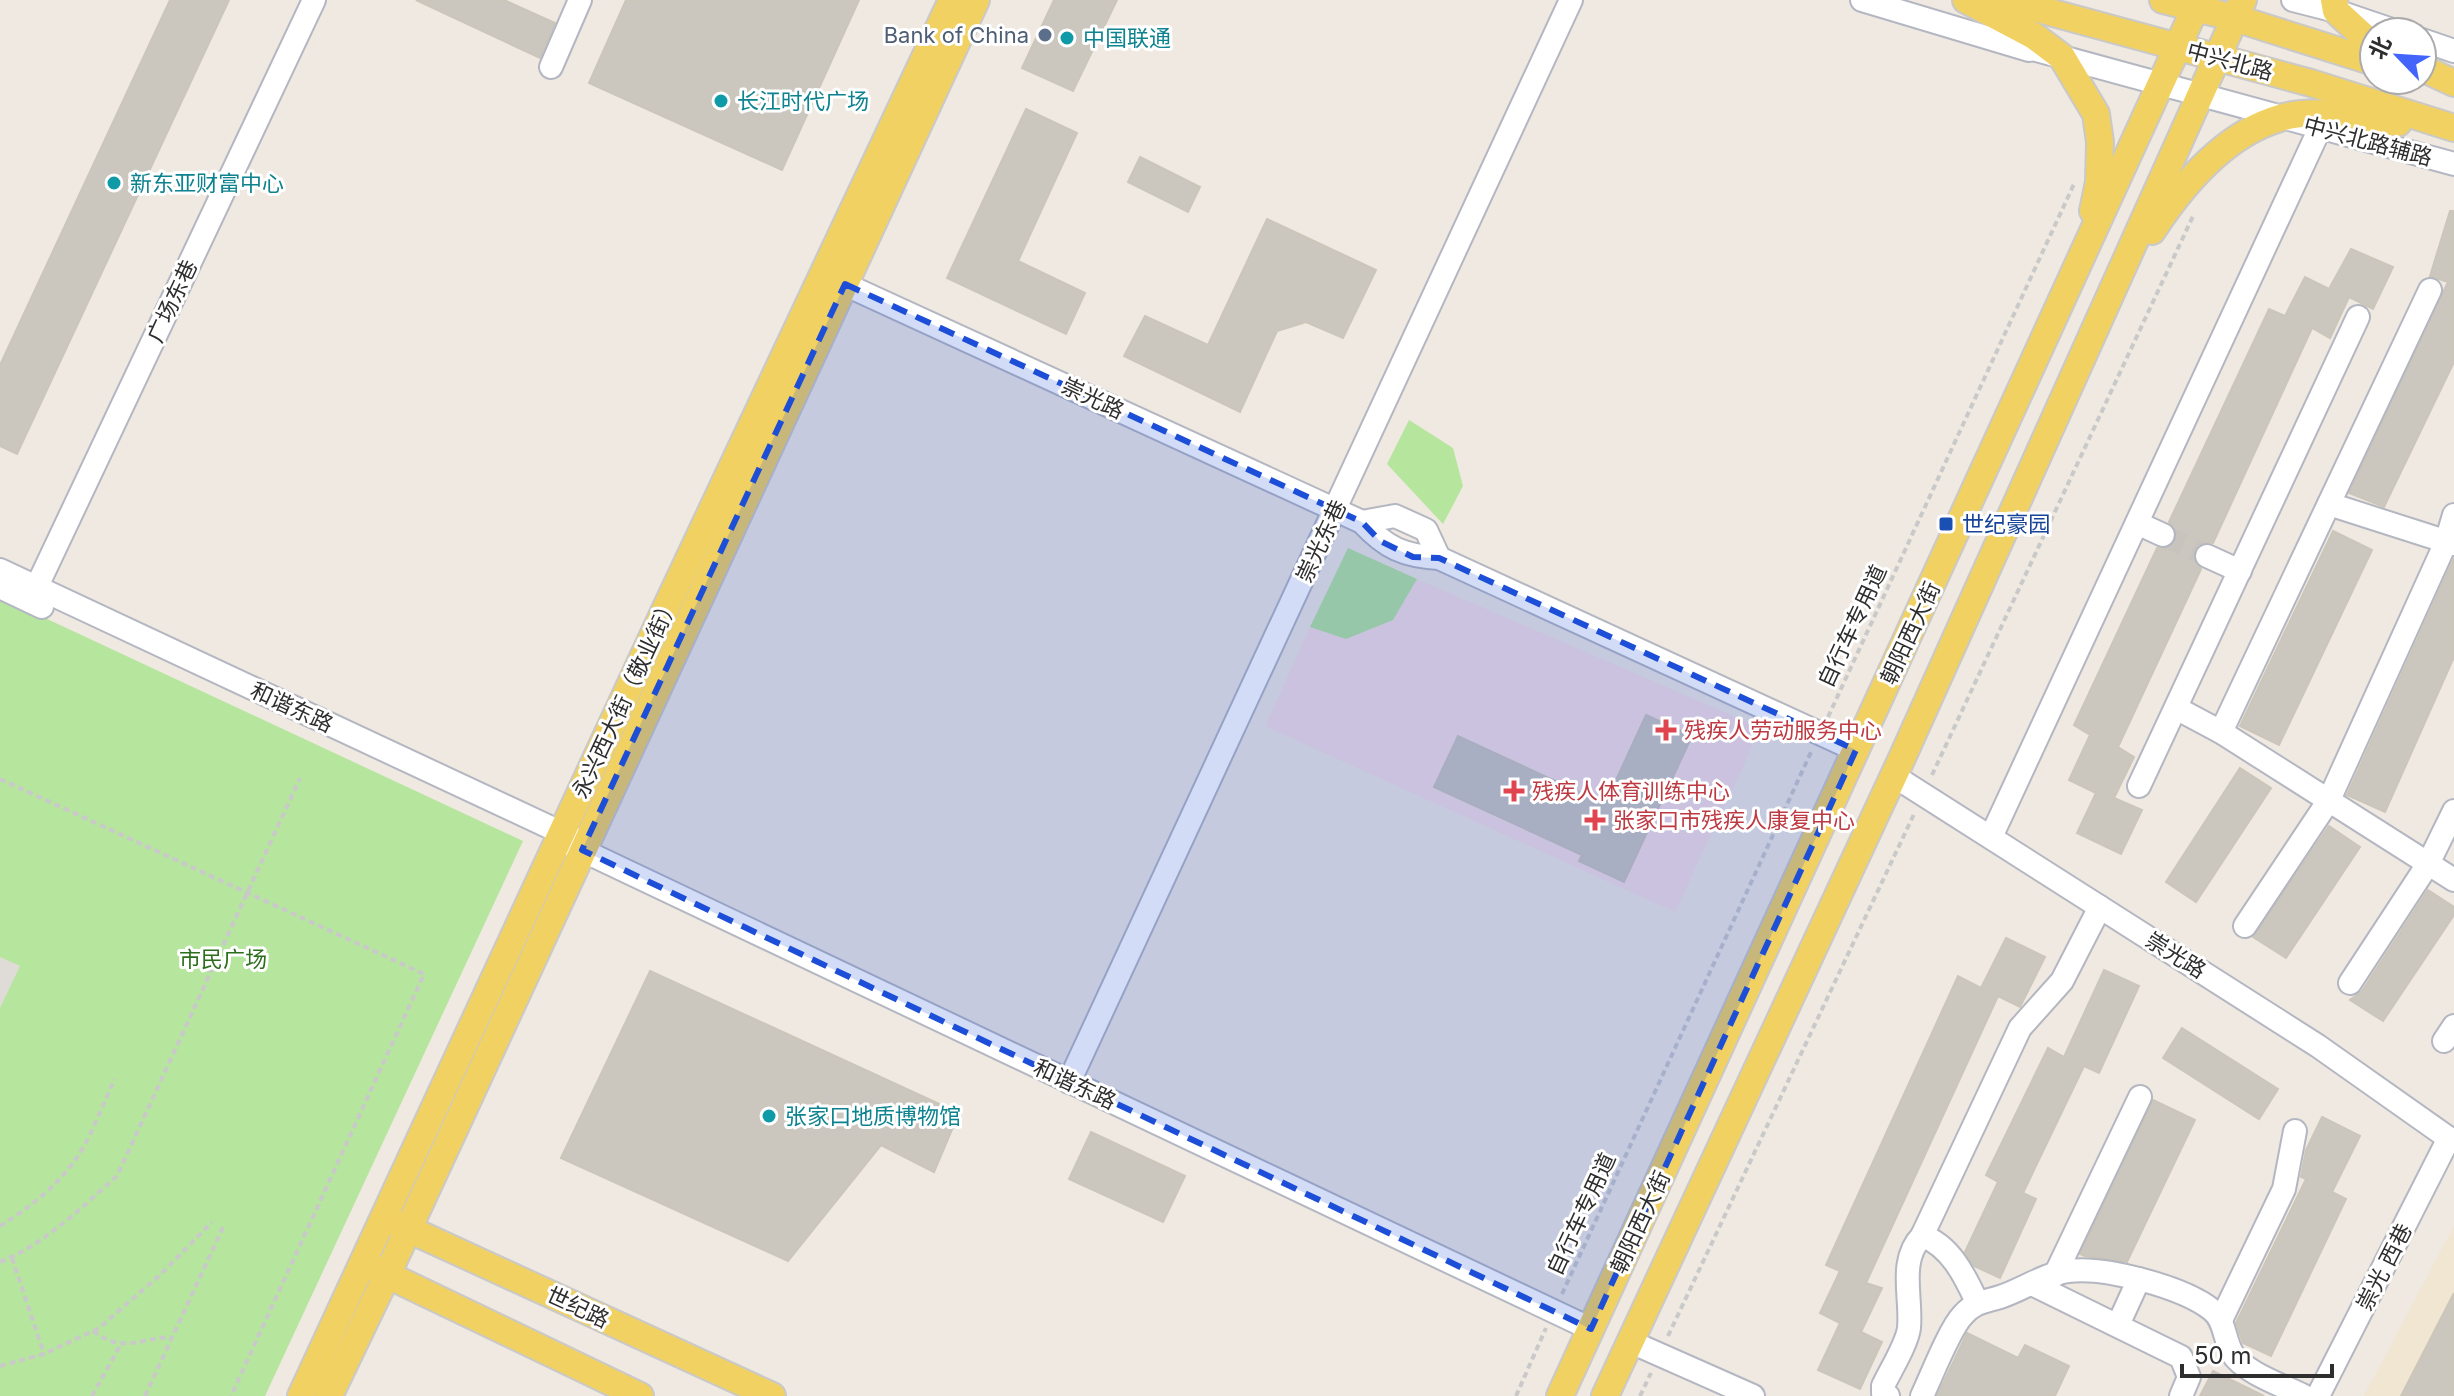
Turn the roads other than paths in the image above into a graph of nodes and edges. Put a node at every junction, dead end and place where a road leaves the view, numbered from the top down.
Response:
1 (314, 0) edge
2 (580, 0) edge
3 (952, 0) edge
4 (976, 0) edge
5 (1571, 0) edge
6 (1862, 0) edge
7 (1966, 0) edge
8 (2005, 0) edge
9 (2163, 0) edge
10 (2293, 0) edge
11 (2197, 4) edge
12 (2335, 5) edge
13 (2239, 9) edge
14 (2361, 16) edge
15 (2358, 29) edge
16 (2018, 45) junction
17 (2179, 47) junction
18 (2358, 56) edge
19 (2062, 57) junction
20 (2218, 57) junction
21 (551, 67) dead end
22 (2161, 85) junction
23 (2080, 87) junction
24 (2200, 96) junction
25 (2281, 118) junction
26 (2320, 128) junction
27 (2454, 129) edge
28 (2454, 164) edge
29 (2079, 265) junction
30 (834, 279) junction
31 (2114, 287) junction
32 (2430, 290) dead end
33 (2358, 317) dead end
34 (2329, 504) junction
35 (1335, 510) junction
36 (2454, 515) edge
37 (2137, 523) junction
38 (2163, 535) tunnel mouth
39 (2450, 543) edge
40 (2207, 556) tunnel mouth
41 (0, 570) edge
42 (2240, 571) junction
43 (0, 587) edge
44 (34, 594) junction
45 (2176, 708) junction
46 (2221, 732) junction
47 (1856, 750) junction
48 (1894, 776) junction
49 (2139, 786) dead end
50 (2329, 800) junction
51 (2454, 811) edge
52 (1991, 837) junction
53 (571, 845) junction
54 (2428, 864) junction
55 (2454, 880) edge
56 (2100, 907) junction
57 (2245, 926) dead end
58 (2350, 983) dead end
59 (1069, 1082) junction
60 (2140, 1097) dead end
61 (2295, 1131) dead end
62 (2452, 1140) edge
63 (396, 1224) junction
64 (1922, 1236) junction
65 (376, 1270) junction
66 (2055, 1275) junction
67 (2139, 1279) junction
68 (2032, 1284) junction
69 (1977, 1302) junction
70 (2221, 1320) junction
71 (2118, 1325) junction
72 (1591, 1329) junction
73 (1631, 1342) junction
74 (301, 1396) edge
75 (329, 1396) edge
76 (640, 1396) edge
77 (772, 1396) edge
78 (1560, 1396) edge
79 (1605, 1396) edge
80 (1753, 1396) edge
81 (1888, 1396) edge
82 (1922, 1396) edge
83 (2181, 1396) edge
84 (2304, 1396) edge
85 (2318, 1396) edge

1 - 44 street, 广场东巷
2 - 21 street
3 - 30 main road, 永兴西大街（敬业街）
4 - 30 main road, 永兴西大街（敬业街）
5 - 35 street, 崇光东巷
6 - 16 street
7 - 19 main road
8 - 17 main road, 中兴北路
9 - 11 main road, 中兴北路
10 - 12 street
11 - 13 main road, 中兴北路
11 - 17 main road, 朝阳西大街
12 - 14 street
12 - 15 main road
13 - 18 main road, 中兴北路
13 - 20 main road, 朝阳西大街
16 - 19 street, 中兴北路辅路
16 - 23 street
17 - 20 main road, 中兴北路
17 - 22 main road, 朝阳西大街
19 - 22 street, 中兴北路辅路
19 - 23 main road
20 - 24 main road, 朝阳西大街
20 - 27 main road, 中兴北路
22 - 24 street, 中兴北路辅路
22 - 29 main road, 朝阳西大街
23 - 29 main road
24 - 25 street, 中兴北路辅路
24 - 31 main road, 朝阳西大街
25 - 26 street, 中兴北路辅路
25 - 27 main road
25 - 31 main road
26 - 28 street, 中兴北路辅路
26 - 37 street
29 - 47 main road, 朝阳西大街
30 - 35 street, 崇光路
30 - 53 main road, 永兴西大街（敬业街）
31 - 48 main road, 朝阳西大街
32 - 34 street
33 - 42 street
34 - 39 street
34 - 46 street
35 - 47 street, 崇光路
35 - 59 street, 崇光东巷
36 - 39 street
37 - 38 street
37 - 52 street
39 - 50 street
40 - 42 street
41 - 44 street, 和谐东路
42 - 45 street
43 - 44 street, 和谐东路
44 - 53 street, 和谐东路
45 - 46 street
45 - 49 street
46 - 50 street
47 - 72 main road, 朝阳西大街
48 - 52 street, 崇光路
48 - 73 main road, 朝阳西大街
50 - 54 street
50 - 57 street
51 - 54 street
52 - 56 street, 崇光路
53 - 59 street, 和谐东路
53 - 63 main road, 永兴西大街（敬业街）
54 - 55 street
54 - 58 street
56 - 62 street, 崇光路
56 - 64 street
59 - 72 street, 和谐东路
60 - 66 street
61 - 70 street
62 - 85 street, 崇光 西巷
63 - 65 main road, 永兴西大街（敬业街）
63 - 77 main road, 世纪路
64 - 69 street
64 - 81 street
65 - 74 main road, 永兴西大街（敬业街）
65 - 75 main road, 永兴西大街（敬业街）
65 - 76 main road
66 - 67 street
66 - 68 street
67 - 70 street
67 - 71 street
68 - 69 street
68 - 71 street
69 - 82 street
70 - 84 street
71 - 83 street
72 - 78 main road, 朝阳西大街
73 - 79 main road, 朝阳西大街
73 - 80 street

